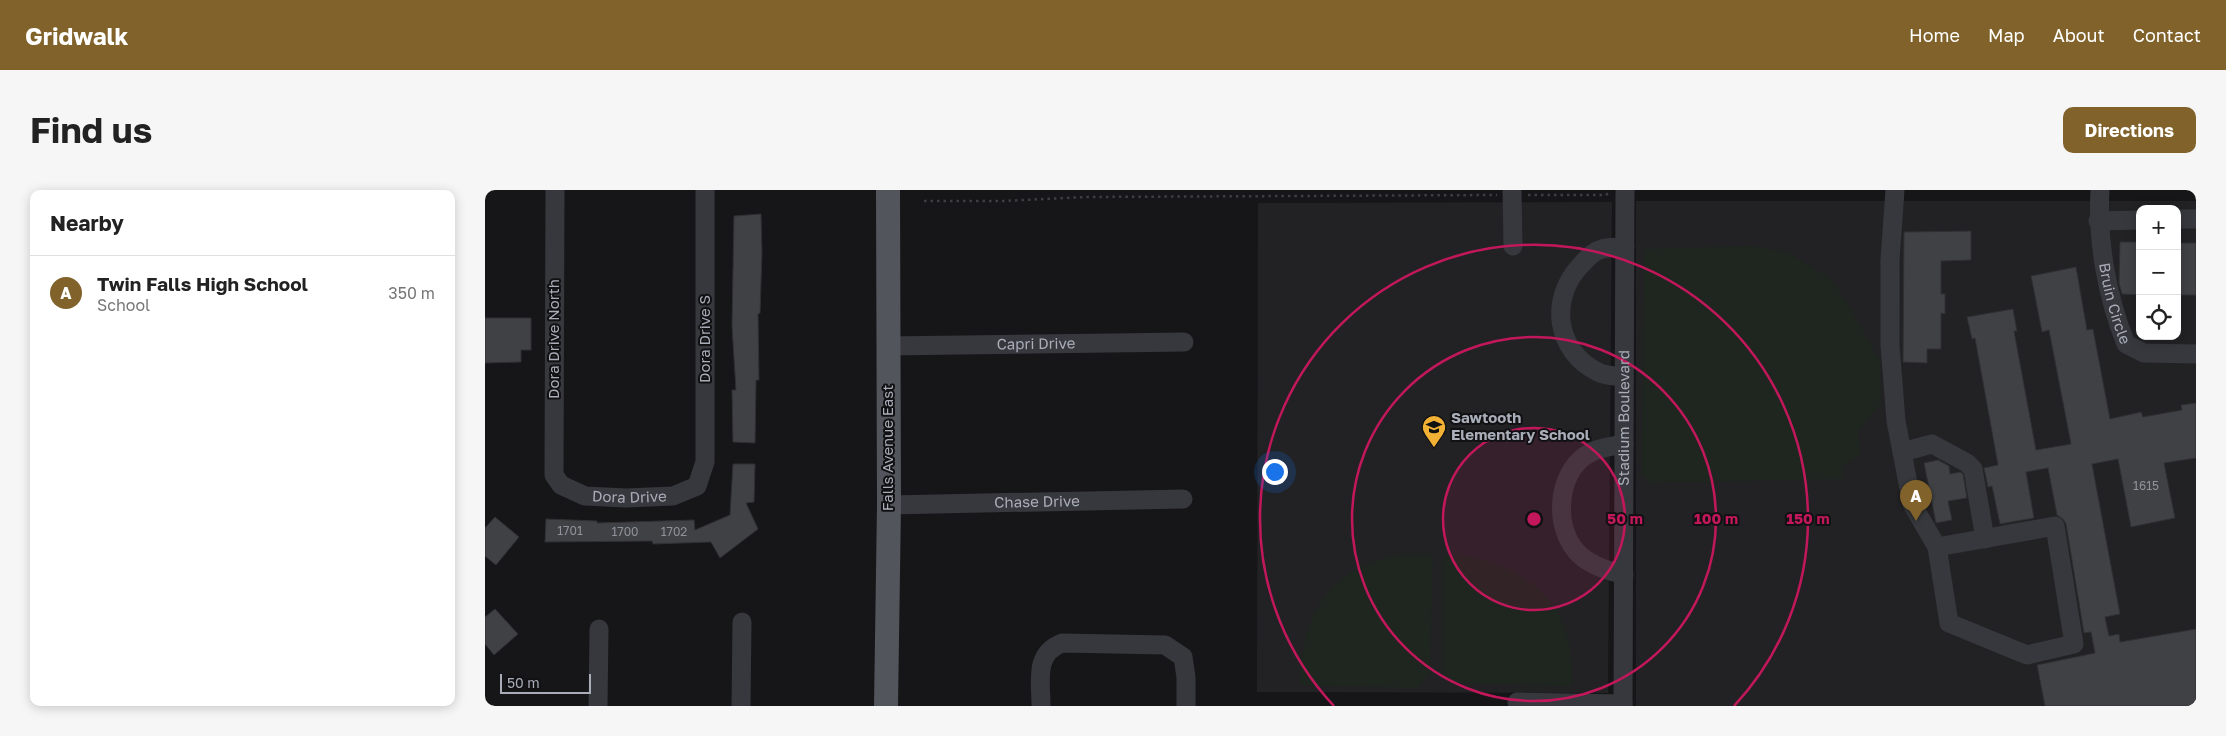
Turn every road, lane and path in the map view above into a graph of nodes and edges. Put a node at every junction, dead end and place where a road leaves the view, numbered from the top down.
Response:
1 (555, 190) edge
2 (705, 190) edge
3 (887, 190) edge
4 (899, 190) edge
5 (1611, 190) edge
6 (1625, 190) edge
7 (1895, 190) edge
8 (2100, 190) edge
9 (1512, 192) edge
10 (924, 201) dead end
11 (2181, 219) edge
12 (2196, 219) edge
13 (2136, 220) edge
14 (2098, 221) junction
15 (1513, 246) dead end
16 (1625, 247) junction
17 (1183, 342) dead end
18 (888, 346) junction
19 (2196, 354) edge
20 (1624, 377) junction
21 (1624, 444) junction
22 (1903, 452) junction
23 (561, 485) joint
24 (697, 486) joint
25 (1183, 498) dead end
26 (889, 505) junction
27 (1985, 539) junction
28 (1937, 547) junction
29 (1623, 575) junction
30 (742, 622) dead end
31 (599, 629) dead end
32 (1517, 702) dead end
33 (1623, 705) edge
34 (597, 706) edge
35 (741, 706) edge
36 (886, 706) edge
37 (1041, 706) edge
38 (1186, 706) edge

1 - 23 street, Dora Drive North
2 - 24 street, Dora Drive S
3 - 4 street
3 - 18 main road, Falls Avenue East
5 - 9 path
6 - 16 street, Stadium Boulevard
7 - 22 street
8 - 14 street, Bruin Circle
9 - 10 path
9 - 15 street
11 - 12 street
13 - 14 street
14 - 19 street, Bruin Circle
16 - 20 street, Stadium Boulevard
16 - 20 street
17 - 18 street, Capri Drive
18 - 26 main road, Falls Avenue East
20 - 21 street, Stadium Boulevard
21 - 29 street, Stadium Boulevard
21 - 29 street
22 - 27 street
22 - 28 street
23 - 24 street, Dora Drive
25 - 26 street, Chase Drive
26 - 36 main road, Falls Avenue East
27 - 28 street
27 - 28 street
29 - 33 street, Stadium Boulevard
30 - 35 street
31 - 34 street
32 - 33 street
37 - 38 street

